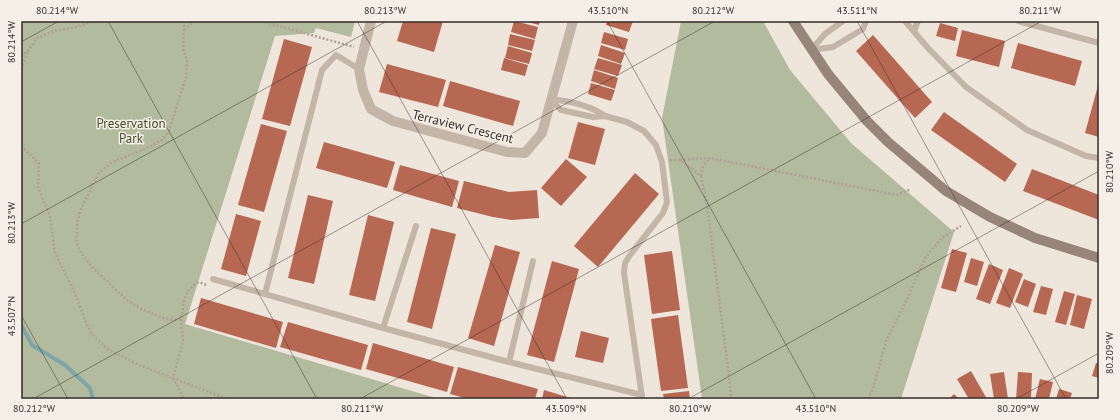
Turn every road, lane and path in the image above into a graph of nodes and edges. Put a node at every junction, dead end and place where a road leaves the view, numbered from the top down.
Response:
1 (94, 21) edge
2 (184, 21) edge
3 (194, 21) edge
4 (261, 21) edge
5 (371, 21) edge
6 (573, 21) edge
7 (793, 21) edge
8 (843, 21) edge
9 (866, 21) edge
10 (905, 21) edge
11 (918, 21) edge
12 (1018, 21) edge
13 (184, 31) junction
14 (914, 32) junction
15 (1099, 43) edge
16 (364, 49) junction
17 (811, 50) junction
18 (28, 51) junction
19 (21, 56) edge
20 (21, 69) edge
21 (359, 69) junction
22 (550, 99) junction
23 (21, 146) edge
24 (710, 158) junction
25 (1099, 158) edge
26 (679, 160) junction
27 (662, 162) junction
28 (701, 176) junction
29 (911, 190) dead end
30 (416, 226) dead end
31 (961, 226) dead end
32 (1099, 258) edge
33 (533, 261) dead end
34 (213, 279) joint
35 (265, 294) junction
36 (181, 319) junction
37 (383, 328) junction
38 (509, 362) junction
39 (173, 378) junction
40 (642, 397) edge
41 (184, 399) edge
42 (227, 399) edge
43 (732, 399) edge
44 (868, 399) edge

1 - 18 path
2 - 13 path
3 - 13 path
4 - 16 path
5 - 16 street, Terraview Crescent
6 - 22 street, Terraview Crescent
7 - 17 main road
8 - 17 lane
9 - 17 lane
10 - 14 lane
11 - 14 lane
12 - 15 lane
13 - 36 path
14 - 25 lane
16 - 21 street, Terraview Crescent
17 - 32 main road
18 - 19 path
18 - 20 path
21 - 22 street, Terraview Crescent
21 - 35 lane
22 - 27 lane
23 - 39 path
24 - 26 path
24 - 28 path
24 - 29 path
26 - 27 path
26 - 28 path
27 - 40 lane
28 - 43 path
30 - 37 lane
31 - 44 path
33 - 38 lane
34 - 35 lane
34 - 36 path
35 - 37 lane
36 - 39 path
37 - 38 lane
38 - 40 lane
39 - 41 path
39 - 42 path

